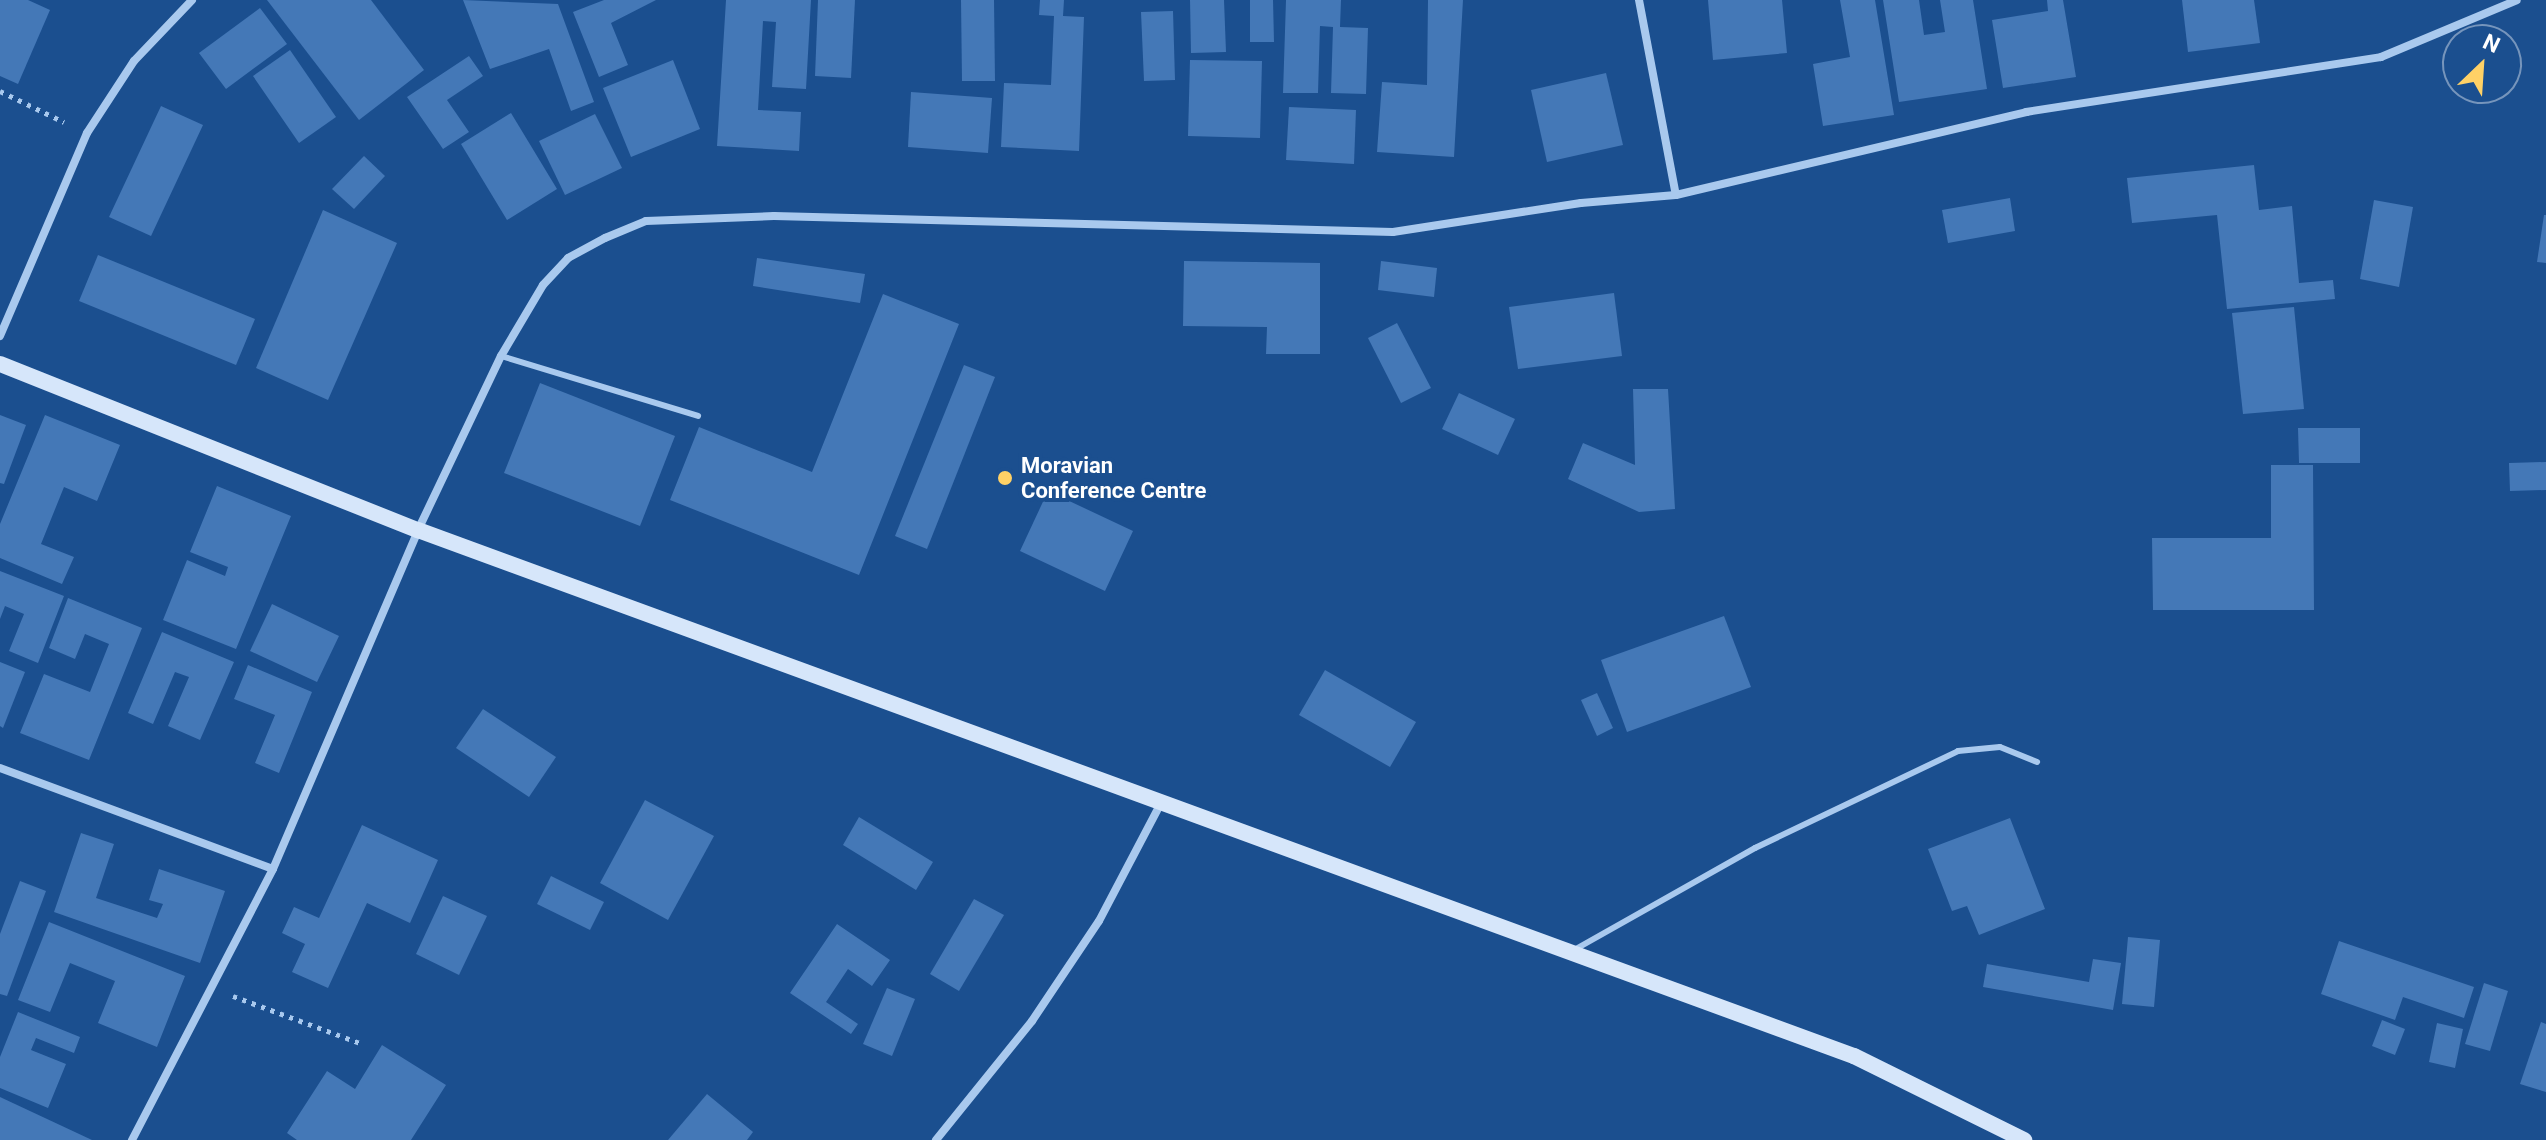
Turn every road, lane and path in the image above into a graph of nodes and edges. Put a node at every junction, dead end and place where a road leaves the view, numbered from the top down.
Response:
1 (192, 0) edge
2 (1639, 0) edge
3 (2517, 0) edge
4 (0, 91) edge
5 (87, 133) junction
6 (1676, 195) junction
7 (0, 336) edge
8 (501, 356) junction
9 (0, 364) edge
10 (698, 416) dead end
11 (418, 530) junction
12 (2037, 762) dead end
13 (0, 768) edge
14 (1163, 800) junction
15 (273, 869) junction
16 (1571, 952) junction
17 (212, 987) junction
18 (363, 1044) dead end
19 (132, 1140) edge
20 (936, 1140) edge
21 (2024, 1140) edge

1 - 5 street
2 - 6 street
3 - 6 street
4 - 5 path
5 - 7 street
6 - 8 street
8 - 10 lane
8 - 11 street
9 - 11 street
11 - 14 street
11 - 15 street
12 - 16 lane
13 - 15 street
14 - 16 street
14 - 20 street
15 - 17 street
16 - 21 street
17 - 18 path
17 - 19 street

